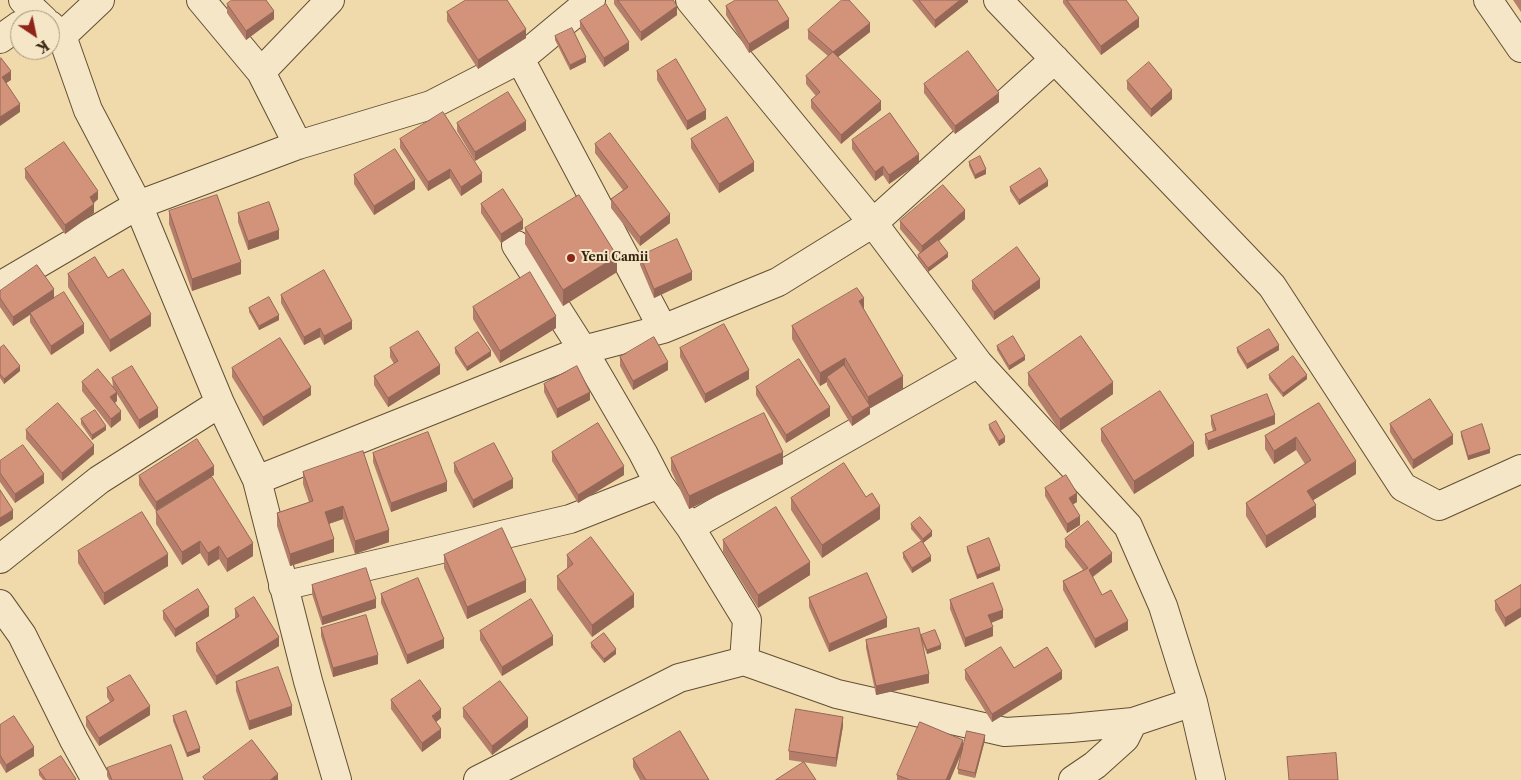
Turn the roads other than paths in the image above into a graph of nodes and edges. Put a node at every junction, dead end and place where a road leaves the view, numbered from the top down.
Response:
1 (100, 0) edge
2 (202, 0) edge
3 (330, 0) edge
4 (591, 0) edge
5 (690, 0) edge
6 (998, 0) edge
7 (1488, 0) edge
8 (60, 13) edge
9 (1521, 48) edge
10 (520, 59) junction
11 (1055, 59) junction
12 (60, 60) edge
13 (261, 72) junction
14 (298, 146) junction
15 (138, 204) junction
16 (873, 224) junction
17 (516, 245) dead end
18 (0, 286) edge
19 (663, 329) junction
20 (583, 350) junction
21 (978, 363) junction
22 (220, 404) junction
23 (1521, 470) edge
24 (257, 480) junction
25 (659, 484) junction
26 (690, 527) junction
27 (0, 559) edge
28 (283, 586) junction
29 (0, 604) edge
30 (744, 661) junction
31 (1193, 702) junction
32 (1133, 722) junction
33 (96, 780) edge
34 (337, 780) edge
35 (478, 780) edge
36 (1073, 780) edge
37 (1211, 780) edge

1 - 8 street
2 - 13 street
3 - 13 street
4 - 10 street
5 - 16 street
6 - 11 street
7 - 9 street
10 - 14 street
10 - 19 street
11 - 16 street
11 - 23 street
12 - 15 street
13 - 14 street
14 - 15 street
15 - 18 street
15 - 22 street
16 - 19 street
16 - 21 street
17 - 20 street
19 - 20 street
20 - 24 street
20 - 25 street
21 - 26 street
21 - 31 street
22 - 24 street
22 - 27 street
24 - 28 street
25 - 26 street
25 - 28 street
26 - 30 street
28 - 34 street
29 - 33 street
30 - 32 street
30 - 35 street
31 - 32 street
31 - 37 street
32 - 36 street

